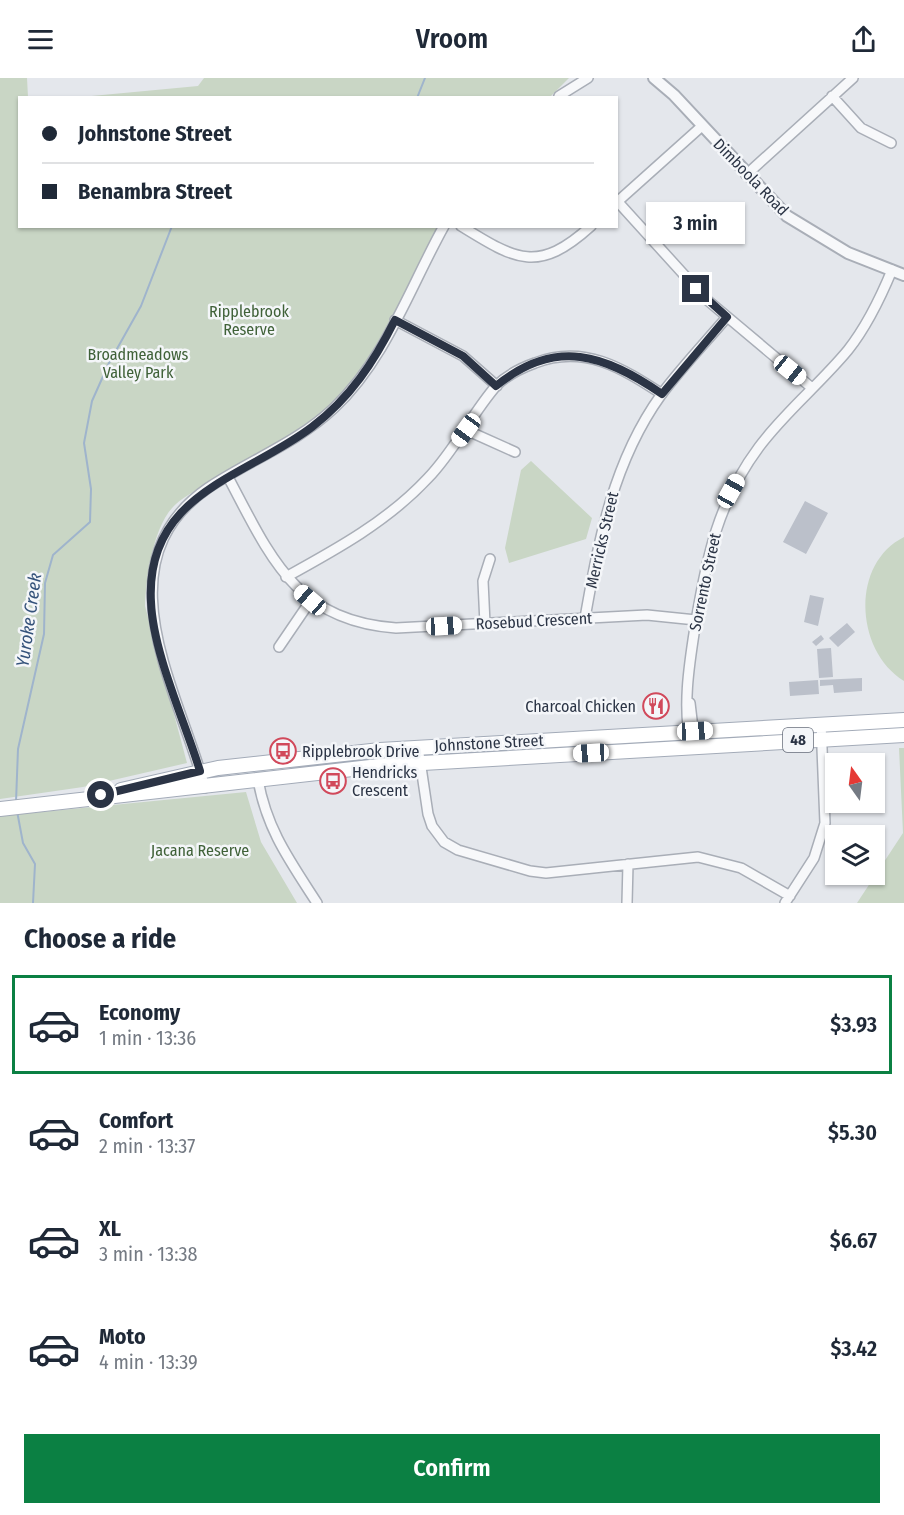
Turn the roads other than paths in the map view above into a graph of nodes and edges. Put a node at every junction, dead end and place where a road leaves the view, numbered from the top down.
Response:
1 (576, 78) edge
2 (588, 78) edge
3 (654, 78) edge
4 (665, 78) edge
5 (853, 78) edge
6 (674, 94) junction
7 (560, 96) edge
8 (561, 96) edge
9 (832, 96) junction
10 (702, 126) junction
11 (891, 143) dead end
12 (746, 175) junction
13 (618, 201) edge
14 (618, 203) edge
15 (443, 228) edge
16 (464, 228) edge
17 (589, 228) edge
18 (892, 270) junction
19 (904, 275) edge
20 (727, 317) junction
21 (395, 320) junction
22 (496, 386) junction
23 (812, 388) junction
24 (662, 394) junction
25 (466, 430) junction
26 (515, 452) dead end
27 (228, 477) junction
28 (490, 559) dead end
29 (286, 577) junction
30 (310, 600) junction
31 (585, 618) junction
32 (696, 620) junction
33 (485, 624) junction
34 (279, 647) dead end
35 (904, 720) edge
36 (821, 723) junction
37 (691, 731) junction
38 (904, 735) edge
39 (822, 738) junction
40 (418, 747) junction
41 (692, 747) junction
42 (420, 763) junction
43 (200, 771) junction
44 (258, 780) junction
45 (205, 788) junction
46 (78, 801) junction
47 (1, 809) edge
48 (628, 864) junction
49 (788, 899) edge
50 (317, 903) edge
51 (627, 903) edge

1 - 7 street
2 - 8 street
3 - 6 street, Dimboola Road
4 - 6 street, Dimboola Road
5 - 9 street
6 - 10 street, Dimboola Road
9 - 11 street
9 - 12 street
10 - 12 street, Dimboola Road
10 - 13 street
12 - 18 street, Dimboola Road
14 - 20 street
15 - 21 street
16 - 17 street
18 - 19 street, Dimboola Road
18 - 23 street, Sorrento Street
20 - 23 street
20 - 24 street, Merricks Street
21 - 22 street
21 - 27 street
22 - 24 street
22 - 25 street
23 - 32 street, Sorrento Street
24 - 31 street, Merricks Street
25 - 26 street
25 - 29 street
27 - 29 street, Rosebud Crescent
27 - 43 street
28 - 33 street
29 - 30 street, Rosebud Crescent
30 - 33 street, Rosebud Crescent
30 - 34 street
31 - 32 street, Rosebud Crescent
31 - 33 street, Rosebud Crescent
32 - 37 street, Sorrento Street
35 - 36 main road, Johnstone Street / 48
36 - 37 main road, Johnstone Street / 48
36 - 39 street
37 - 40 main road, Johnstone Street / 48
37 - 41 street, Sorrento Street
38 - 39 main road, Johnstone Street / 48
39 - 41 main road, Johnstone Street / 48
39 - 49 street
40 - 42 street
40 - 43 main road, Johnstone Street / 48
41 - 42 main road, Johnstone Street / 48
42 - 44 main road, Johnstone Street / 48
42 - 48 street
43 - 45 street
43 - 46 main road, Johnstone Street / 48
44 - 45 main road, Johnstone Street / 48
44 - 50 street
45 - 46 main road, Johnstone Street / 48
46 - 47 main road, Johnstone Street / 48
48 - 49 street
48 - 51 street

